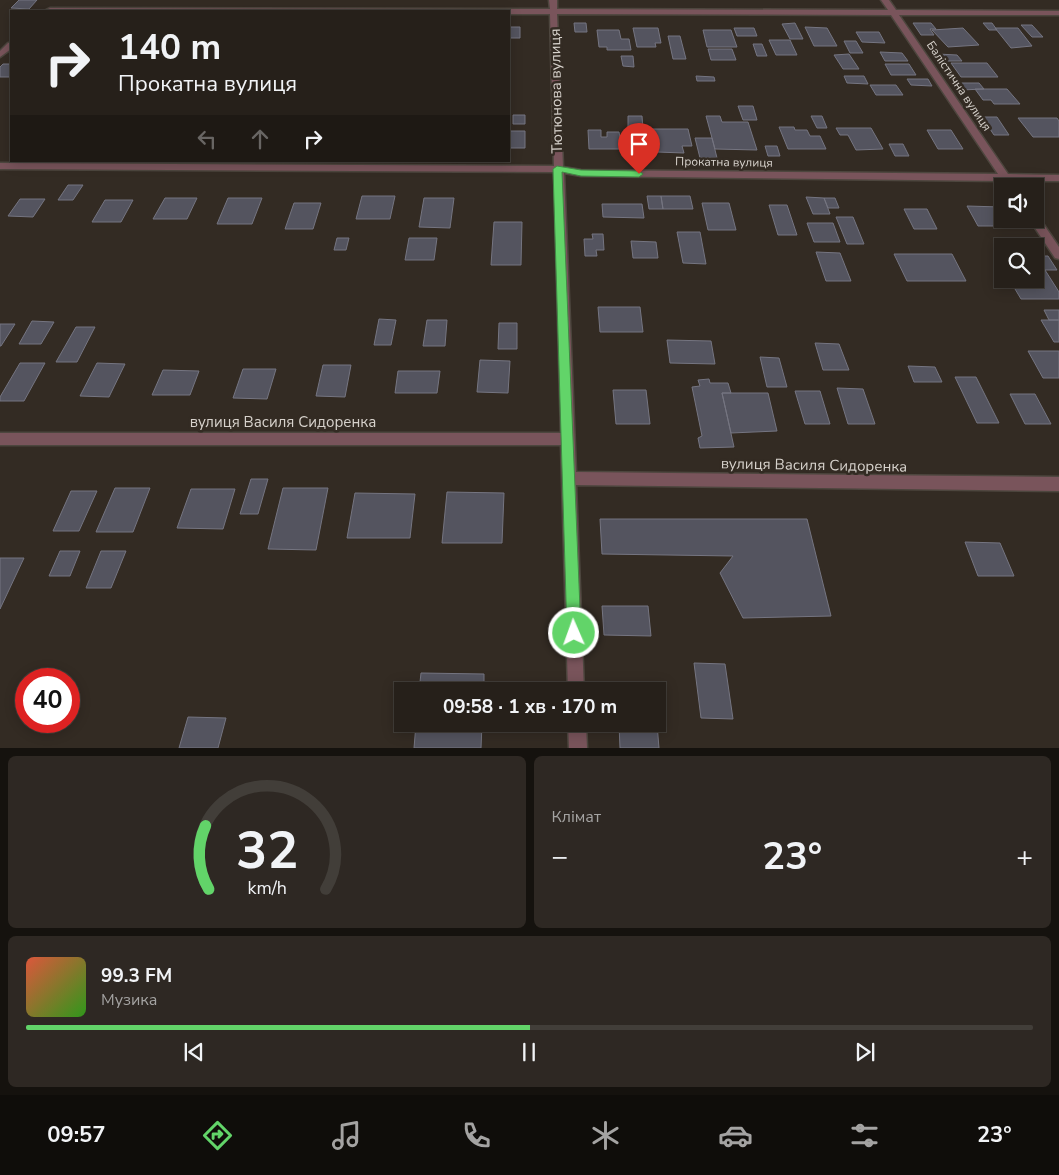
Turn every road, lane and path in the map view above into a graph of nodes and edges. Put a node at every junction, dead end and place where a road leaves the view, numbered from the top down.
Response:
1 (59, 0) edge
2 (885, 0) edge
3 (554, 5) edge
4 (51, 10) edge
5 (134, 10) edge
6 (894, 12) junction
7 (1059, 13) edge
8 (10, 46) edge
9 (0, 54) edge
10 (0, 166) edge
11 (557, 169) junction
12 (1005, 178) edge
13 (1059, 178) edge
14 (1044, 179) edge
15 (994, 182) edge
16 (1040, 228) edge
17 (1059, 255) edge
18 (0, 439) edge
19 (567, 439) junction
20 (569, 478) junction
21 (1059, 484) edge
22 (576, 682) edge
23 (577, 732) edge
24 (578, 748) edge

1 - 4 street
2 - 6 street, Балістична вулиця
3 - 5 street
3 - 6 street
3 - 11 street, Тютюнова вулиця
6 - 7 street
6 - 12 street, Балістична вулиця
8 - 9 street
10 - 11 street, Прокатна вулиця
11 - 15 street, Прокатна вулиця
11 - 19 street, Тютюнова вулиця
13 - 14 street, Прокатна вулиця
16 - 17 street
18 - 19 street, вулиця Василя Сидоренка
19 - 20 street, Тютюнова вулиця
20 - 21 street, вулиця Василя Сидоренка
20 - 22 street, Тютюнова вулиця
23 - 24 street

